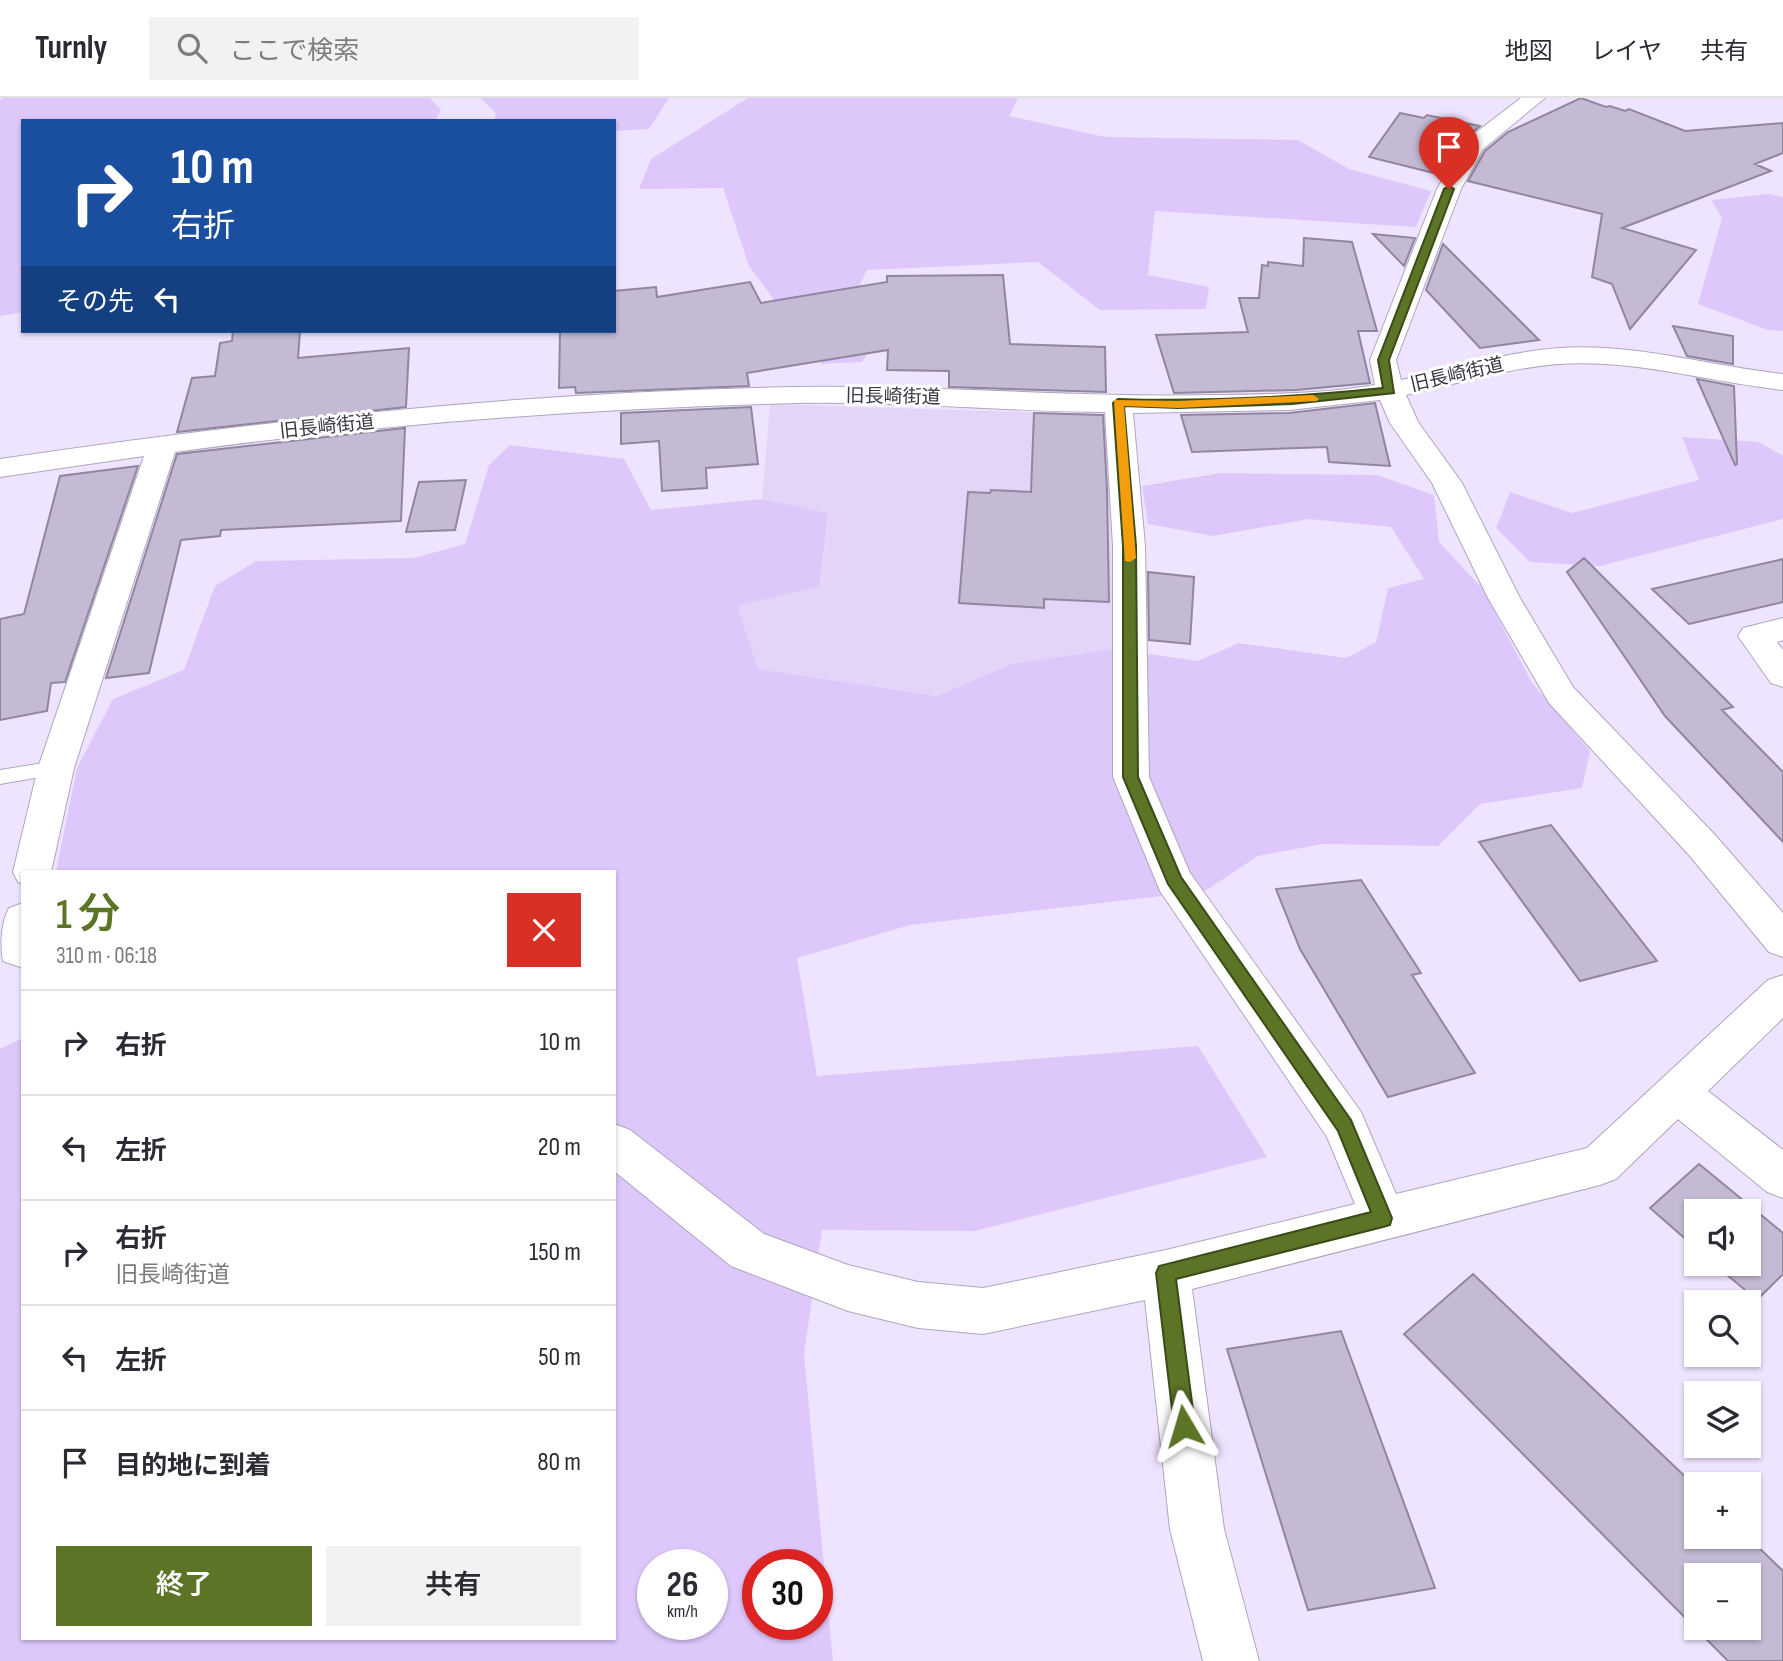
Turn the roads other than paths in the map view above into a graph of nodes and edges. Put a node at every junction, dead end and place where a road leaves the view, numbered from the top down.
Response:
1 (1534, 98) edge
2 (1783, 382) edge
3 (1390, 391) junction
4 (1118, 403) junction
5 (163, 443) junction
6 (0, 468) edge
7 (1783, 629) edge
8 (1783, 675) edge
9 (56, 768) junction
10 (0, 777) edge
11 (32, 870) edge
12 (21, 929) edge
13 (1783, 941) edge
14 (21, 951) edge
15 (1783, 992) edge
16 (1677, 1092) junction
17 (616, 1146) edge
18 (1783, 1177) edge
19 (1383, 1218) junction
20 (1166, 1273) junction
21 (1231, 1661) edge

1 - 3 street
2 - 3 street, 旧長崎街道
3 - 4 street, 旧長崎街道
3 - 13 street
4 - 5 street, 旧長崎街道
4 - 19 street
5 - 6 street, 旧長崎街道
5 - 9 street
7 - 8 street
9 - 10 lane
9 - 11 street
12 - 14 street
15 - 16 street
16 - 18 street
16 - 19 street
17 - 20 street
19 - 20 street
20 - 21 street

